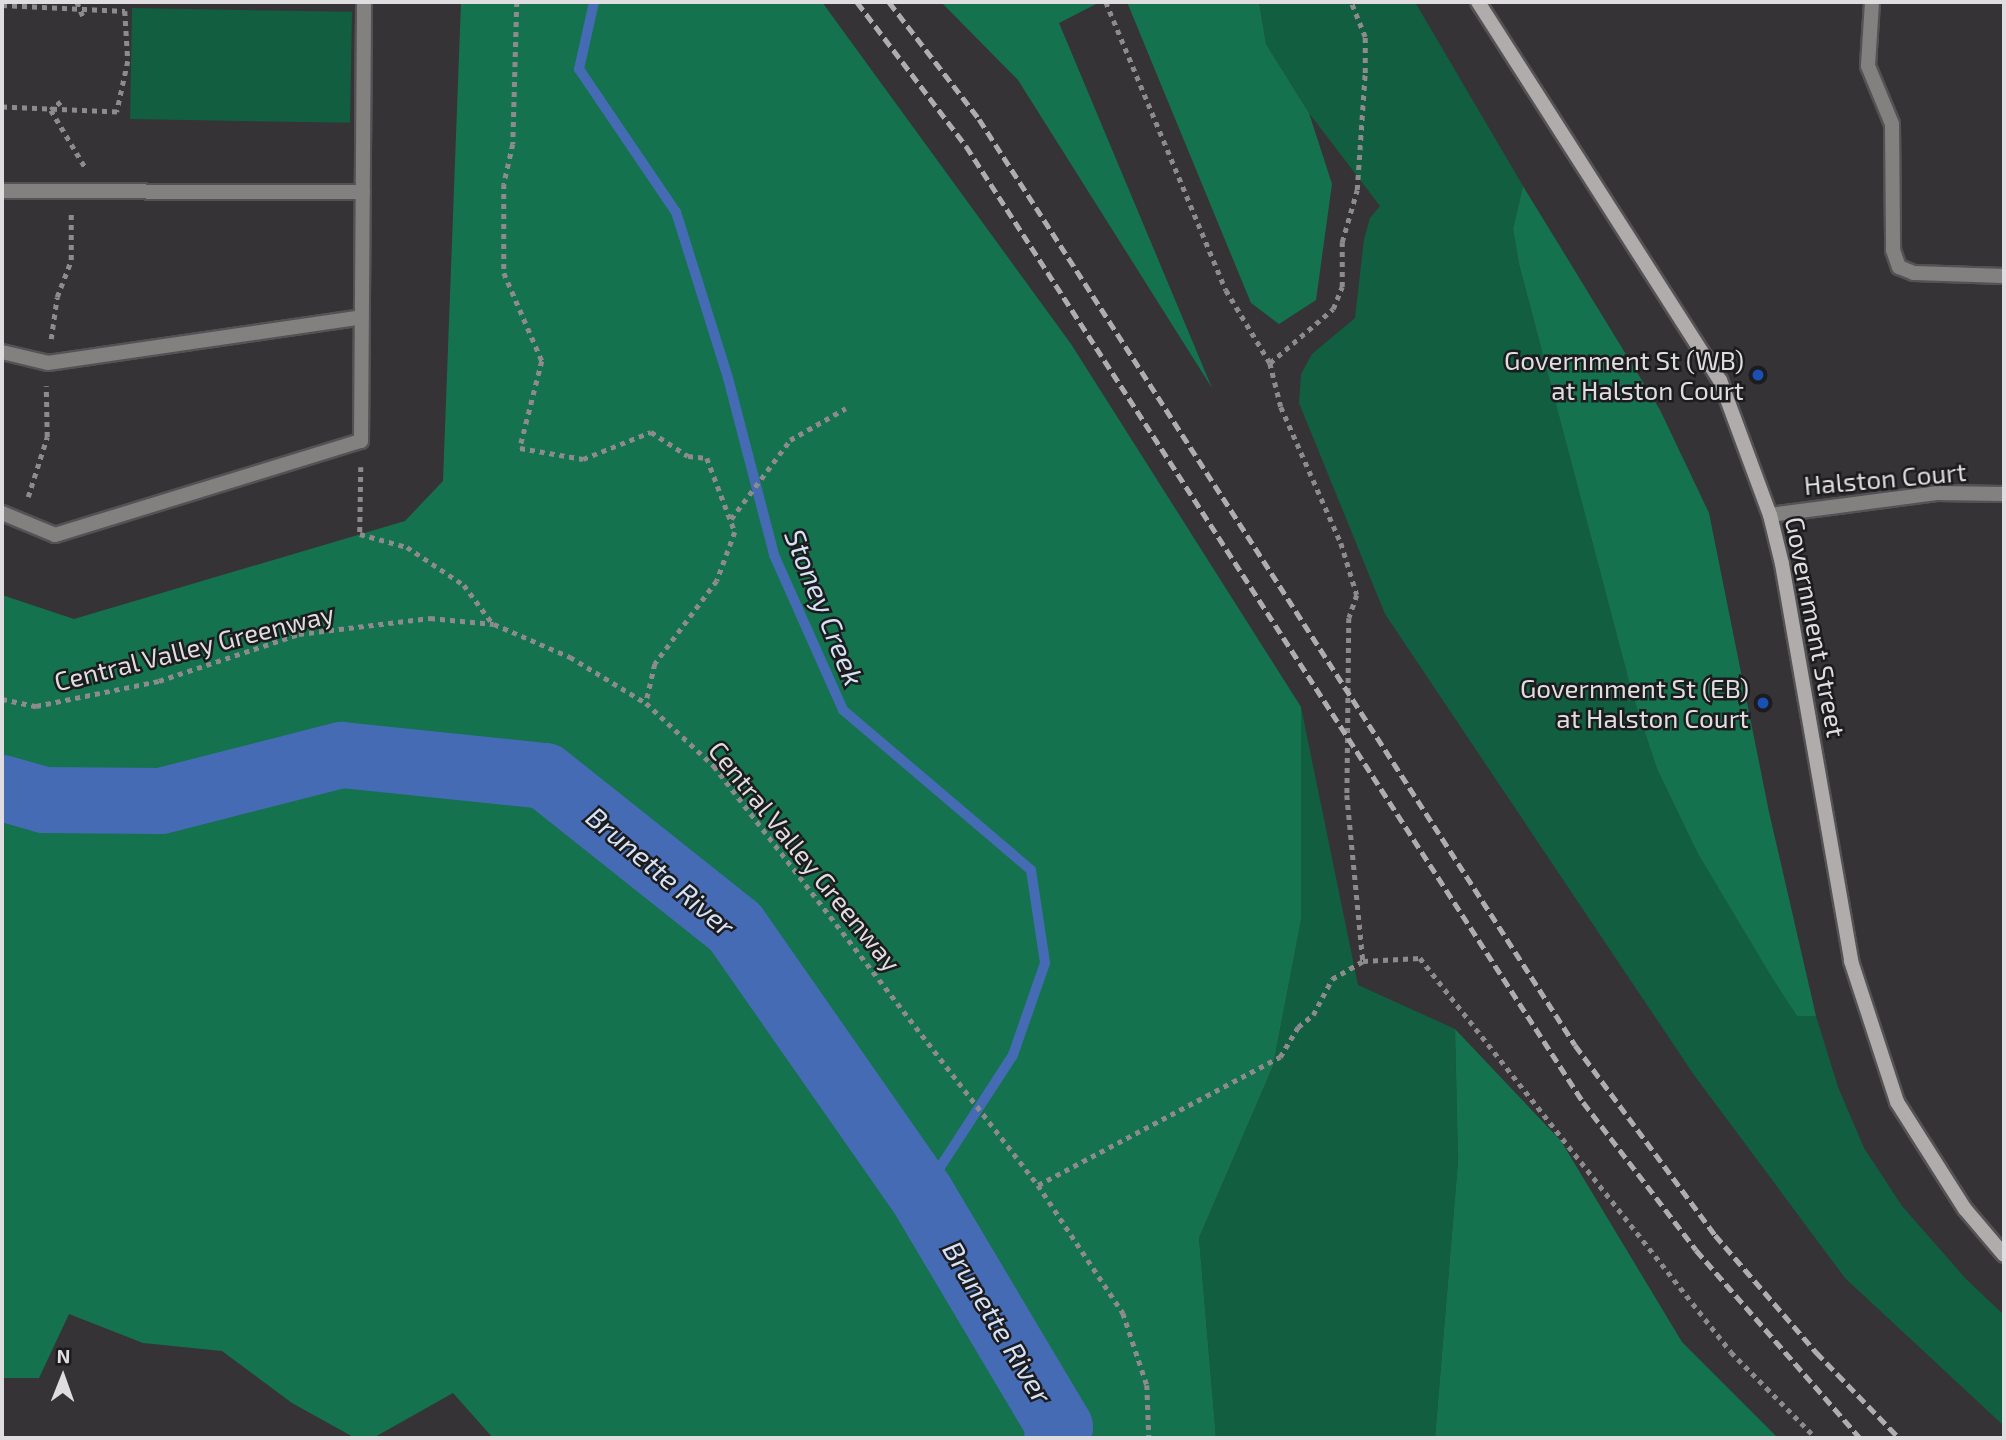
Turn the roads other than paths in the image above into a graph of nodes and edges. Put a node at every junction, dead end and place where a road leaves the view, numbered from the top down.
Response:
1 (364, 2) edge
2 (1478, 2) edge
3 (1872, 2) edge
4 (2, 191) edge
5 (363, 192) junction
6 (2004, 276) edge
7 (362, 317) junction
8 (2, 352) edge
9 (2004, 495) edge
10 (2, 513) edge
11 (1770, 515) junction
12 (2004, 1255) edge

1 - 5 street
2 - 11 street, Government Street
3 - 6 street
4 - 5 street
5 - 7 street
7 - 8 street
7 - 10 street
9 - 11 street, Halston Court
11 - 12 street, Government Street

